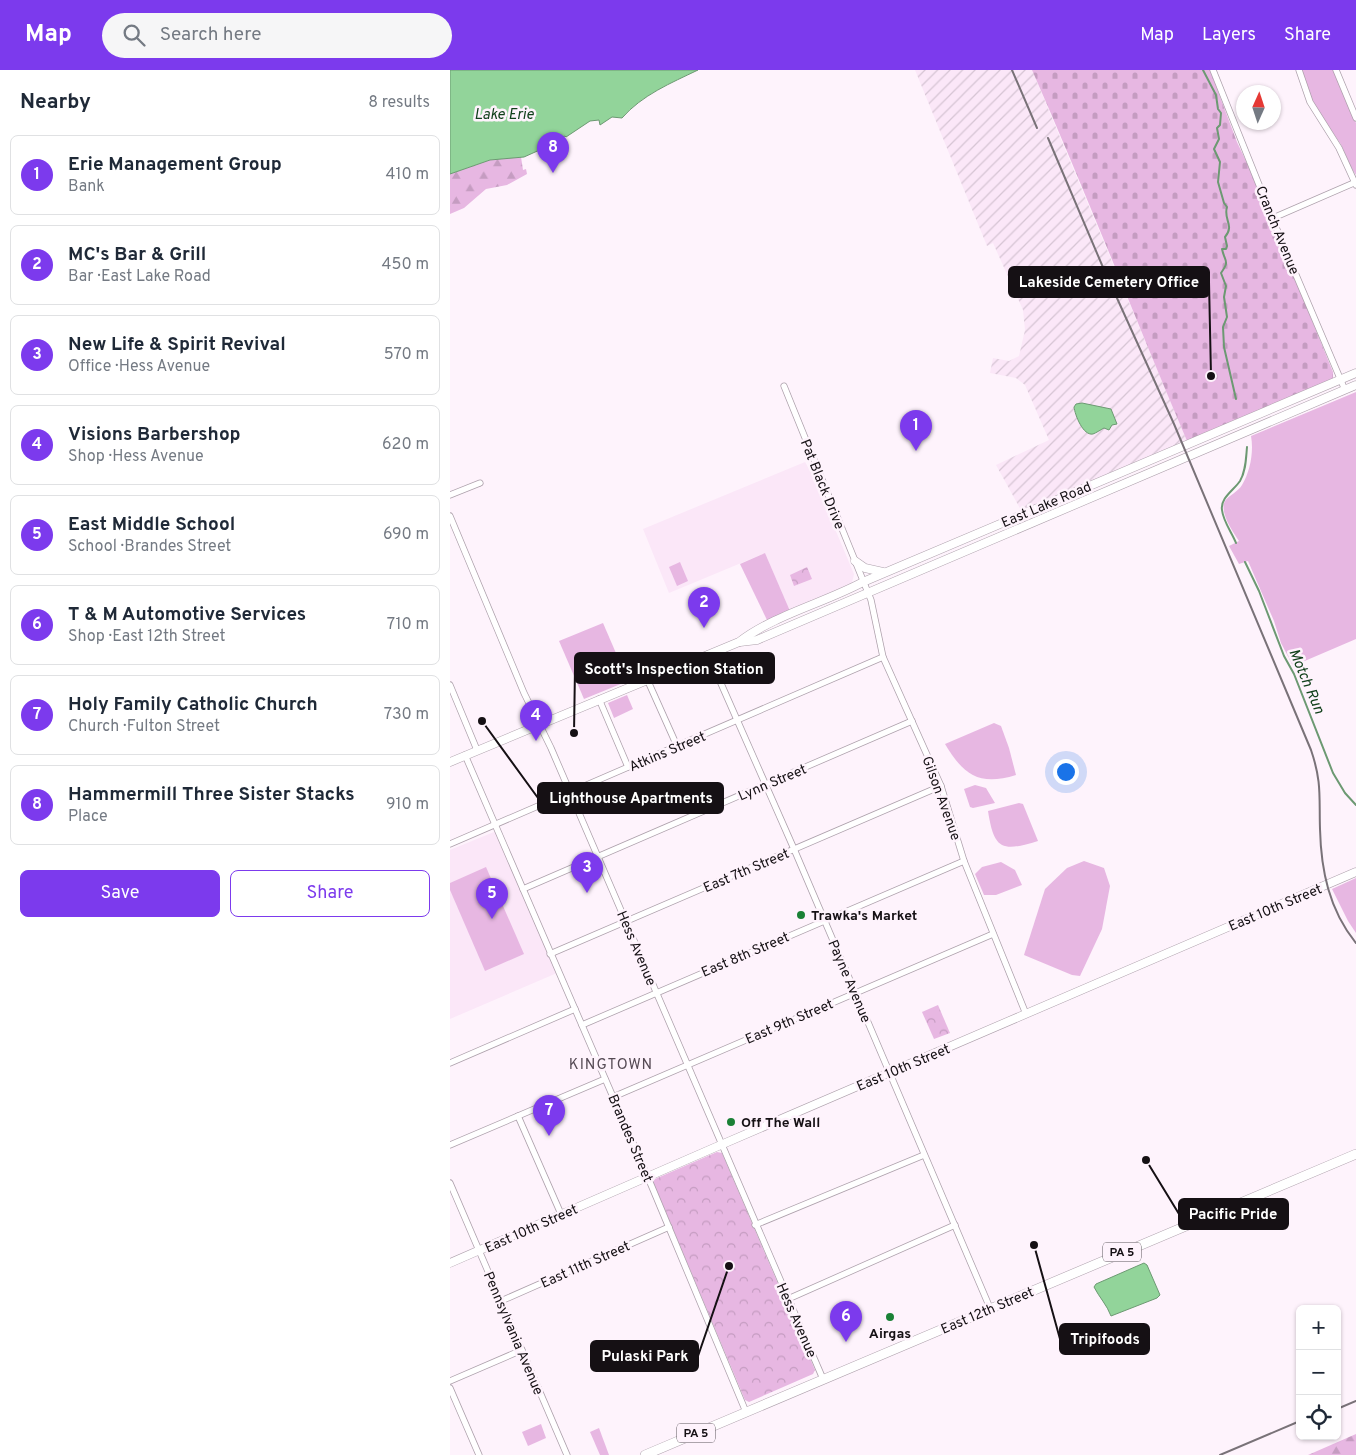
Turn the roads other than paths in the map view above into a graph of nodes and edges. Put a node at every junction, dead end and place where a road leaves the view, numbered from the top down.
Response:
1 (1213, 70) edge
2 (1299, 70) edge
3 (1336, 70) edge
4 (1356, 118) edge
5 (1356, 183) edge
6 (1273, 218) junction
7 (1356, 373) edge
8 (1340, 379) junction
9 (784, 386) dead end
10 (1356, 386) edge
11 (1345, 390) junction
12 (480, 483) dead end
13 (450, 495) edge
14 (450, 516) edge
15 (855, 561) junction
16 (885, 572) junction
17 (863, 582) junction
18 (868, 592) junction
19 (739, 642) junction
20 (708, 654) junction
21 (883, 657) junction
22 (647, 678) junction
23 (450, 685) edge
24 (599, 699) junction
25 (737, 720) junction
26 (912, 721) junction
27 (539, 724) junction
28 (677, 746) junction
29 (477, 750) junction
30 (465, 756) junction
31 (450, 762) edge
32 (628, 767) junction
33 (766, 784) junction
34 (941, 786) junction
35 (570, 792) junction
36 (495, 825) junction
37 (450, 844) edge
38 (794, 849) junction
39 (598, 857) junction
40 (964, 861) junction
41 (1356, 872) edge
42 (523, 889) junction
43 (824, 920) junction
44 (626, 922) junction
45 (993, 934) junction
46 (550, 954) junction
47 (656, 993) junction
48 (855, 993) junction
49 (575, 1009) junction
50 (1026, 1014) junction
51 (582, 1025) junction
52 (450, 1063) edge
53 (687, 1065) junction
54 (889, 1073) junction
55 (605, 1079) junction
56 (613, 1096) junction
57 (518, 1116) junction
58 (450, 1145) edge
59 (721, 1145) junction
60 (1356, 1154) edge
61 (924, 1155) junction
62 (648, 1177) junction
63 (450, 1183) edge
64 (561, 1214) junction
65 (756, 1225) junction
66 (955, 1225) junction
67 (669, 1227) junction
68 (479, 1251) junction
69 (450, 1263) edge
70 (788, 1299) junction
71 (500, 1300) junction
72 (990, 1308) junction
73 (522, 1350) junction
74 (823, 1380) junction
75 (450, 1381) edge
76 (450, 1388) edge
77 (746, 1412) junction
78 (479, 1455) edge
79 (567, 1455) edge
80 (645, 1455) edge

1 - 6 street, Cranch Avenue
2 - 5 street
3 - 4 street
5 - 6 street
6 - 8 street, Cranch Avenue
7 - 8 main road, East Lake Road
8 - 11 street, Cranch Avenue
8 - 16 main road, East Lake Road
9 - 15 street, Pat Black Drive
10 - 11 main road, East Lake Road
11 - 18 main road, East Lake Road
12 - 13 street
14 - 27 street, Hess Avenue
15 - 16 main road
15 - 17 street, Pat Black Drive
16 - 17 main road, East Lake Road
17 - 18 street, Gilson Avenue
17 - 19 main road, East Lake Road
18 - 19 main road, East Lake Road
18 - 21 street, Gilson Avenue
19 - 20 main road, East Lake Road
20 - 22 main road, East Lake Road
20 - 25 street, Payne Avenue
21 - 25 street, Atkins Street
21 - 26 street, Gilson Avenue
22 - 24 main road, East Lake Road
22 - 28 street
23 - 29 street
24 - 27 main road, East Lake Road
24 - 32 street
25 - 28 street, Atkins Street
25 - 33 street, Payne Avenue
26 - 33 street, Lynn Street
26 - 34 street, Gilson Avenue
27 - 29 main road, East Lake Road
27 - 35 street, Hess Avenue
28 - 32 street, Atkins Street
29 - 30 main road, East Lake Road
30 - 31 main road, East Lake Road
30 - 36 street, Brandes Street
32 - 35 street, Atkins Street
33 - 38 street, Payne Avenue
33 - 39 street, Lynn Street
34 - 38 street, East 7th Street
34 - 40 street, Gilson Avenue
35 - 36 street, Atkins Street
35 - 39 street, Hess Avenue
36 - 37 street, Atkins Street
36 - 42 street, Brandes Street
38 - 43 street, Payne Avenue
38 - 44 street, East 7th Street
39 - 42 street, Lynn Street
39 - 44 street, Hess Avenue
40 - 43 street, East 8th Street
40 - 45 street, Gilson Avenue
41 - 50 main road, East 10th Street
42 - 46 street, Brandes Street
43 - 47 street, East 8th Street
43 - 48 street, Payne Avenue
44 - 46 street, East 7th Street
44 - 47 street, Hess Avenue
45 - 48 street, East 9th Street
45 - 50 street, Gilson Avenue
46 - 49 street, Brandes Street
47 - 51 street, East 8th Street
47 - 53 street, Hess Avenue
48 - 53 street, East 9th Street
48 - 54 street, Payne Avenue
49 - 51 street, Brandes Street
49 - 52 street
50 - 54 main road, East 10th Street
51 - 55 street, Brandes Street
53 - 56 street, East 9th Street
53 - 59 street, Hess Avenue
54 - 59 main road, East 10th Street
54 - 61 street, Payne Avenue
55 - 56 street, Brandes Street
55 - 57 street
56 - 62 street, Brandes Street
57 - 58 street
57 - 64 street
59 - 62 main road, East 10th Street
59 - 65 street, Hess Avenue
60 - 72 main road, East 12th Street / PA 5
61 - 65 street
61 - 66 street, Payne Avenue
62 - 64 main road, East 10th Street
62 - 67 street, Brandes Street
63 - 68 street, Pennsylvania Avenue
64 - 68 main road, East 10th Street
65 - 70 street, Hess Avenue
66 - 70 street
66 - 72 street, Payne Avenue
67 - 71 street, East 11th Street
67 - 77 street, Brandes Street
68 - 69 main road, East 10th Street
68 - 71 street, Pennsylvania Avenue
70 - 74 street, Hess Avenue
71 - 73 street, Pennsylvania Avenue
72 - 74 main road, East 12th Street / PA 5
73 - 75 street
73 - 79 street, Pennsylvania Avenue
74 - 77 main road, East 12th Street / PA 5
76 - 78 street
77 - 80 main road, East 12th Street / PA 5

